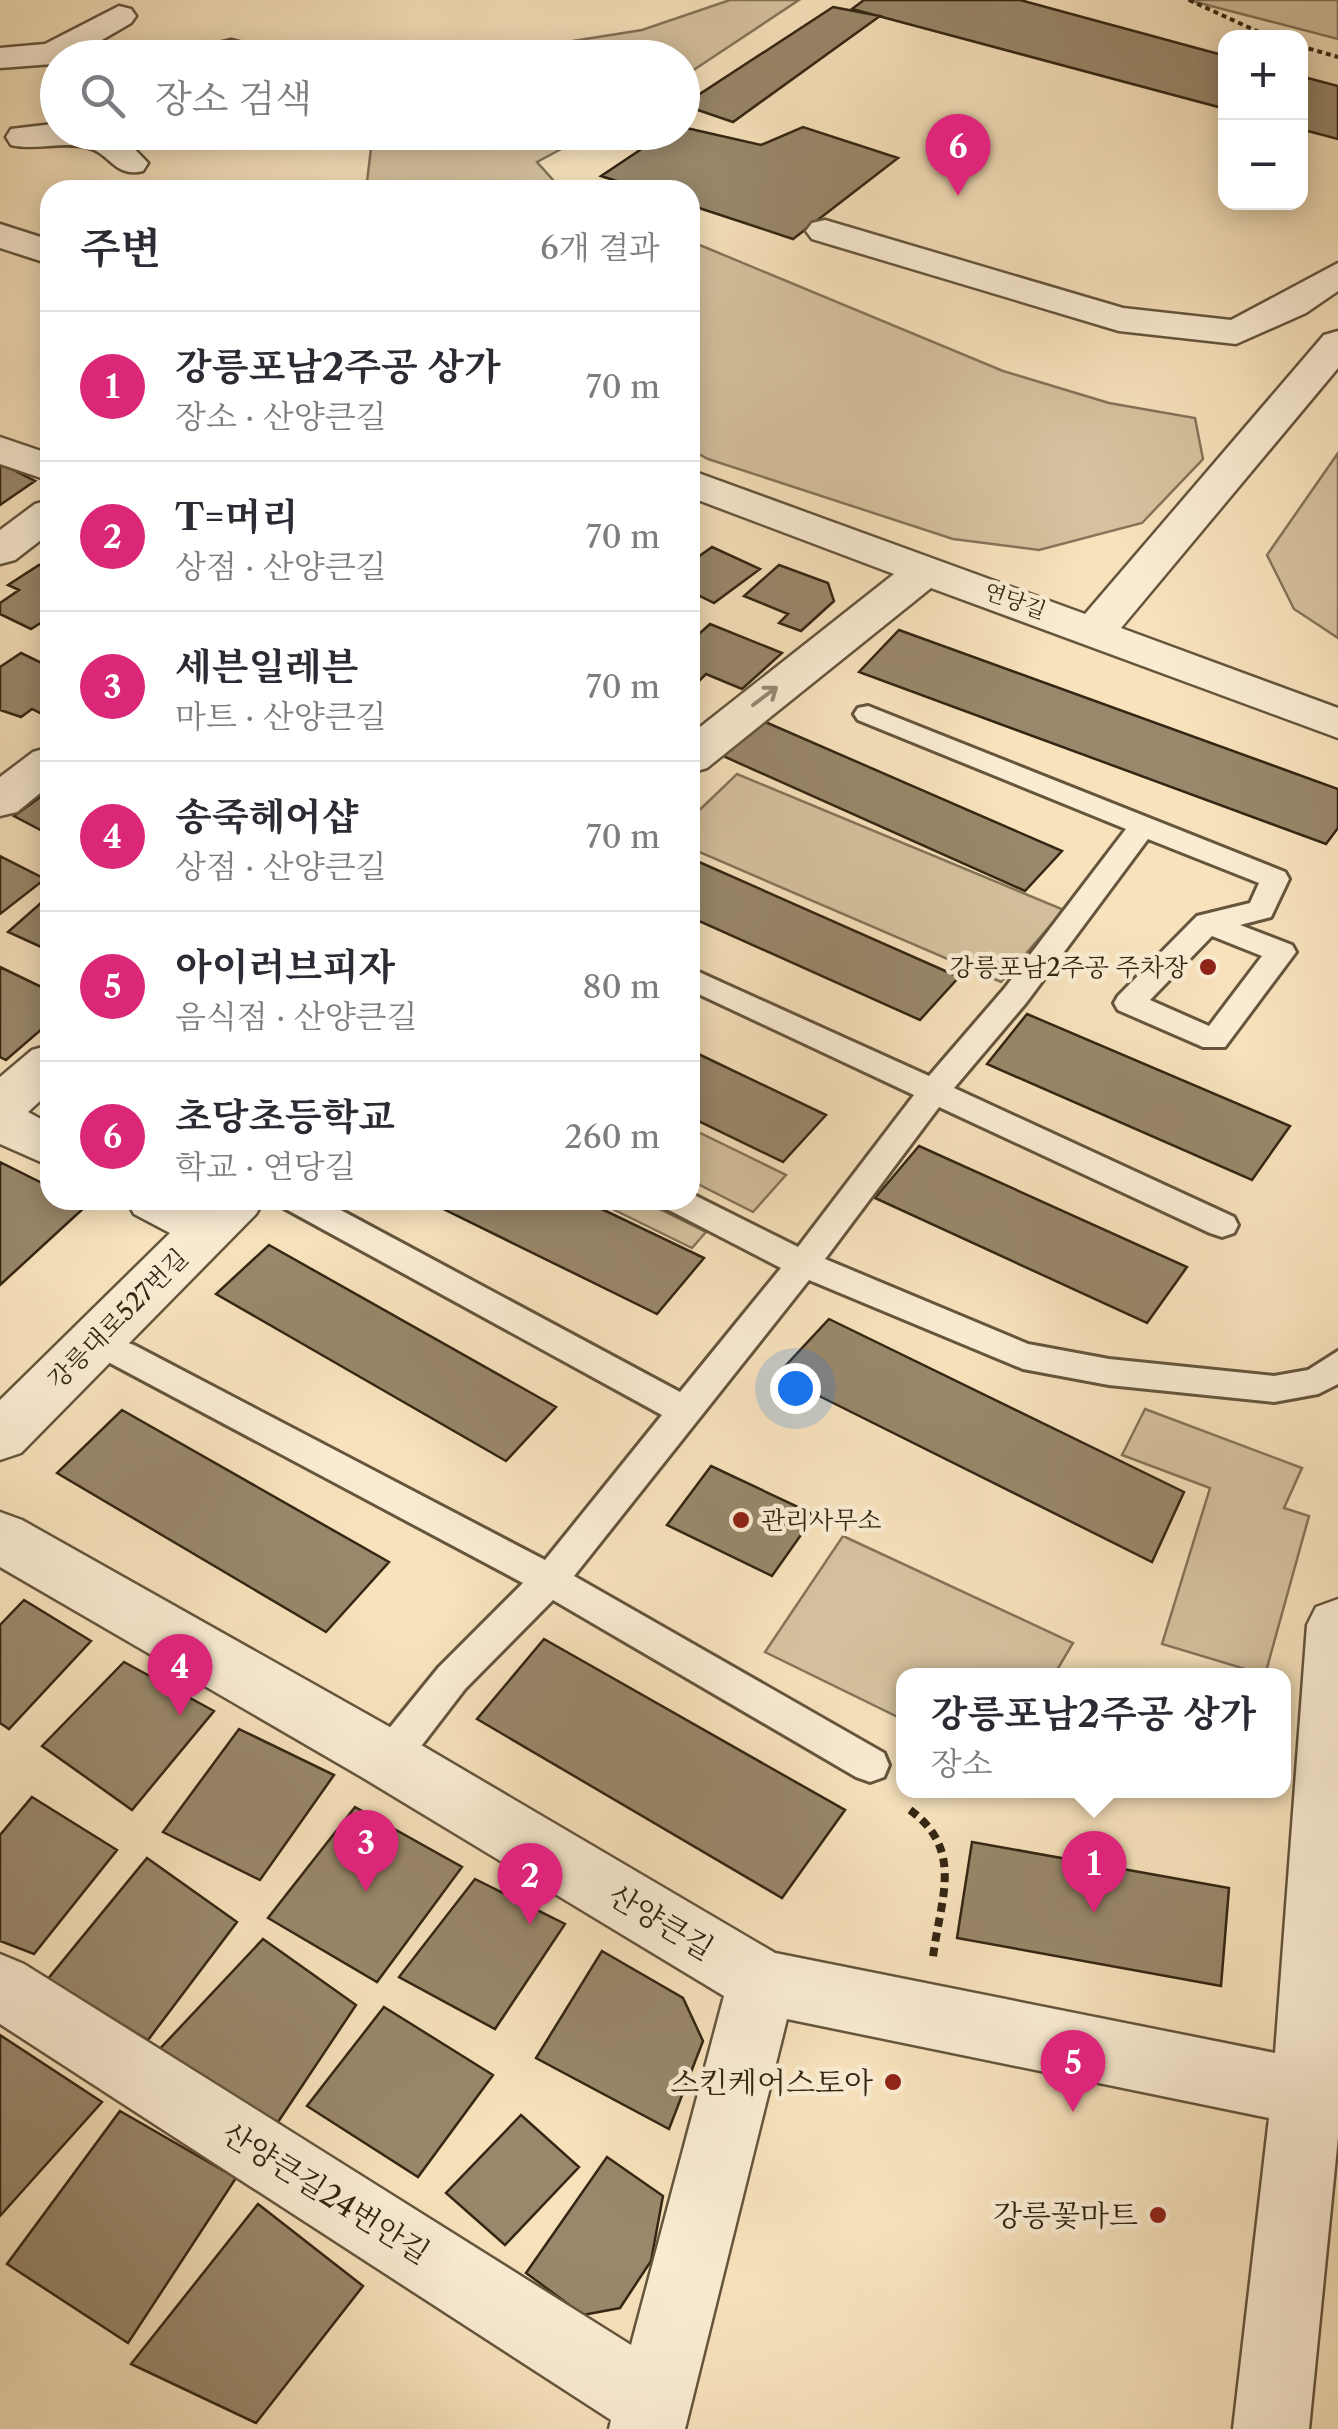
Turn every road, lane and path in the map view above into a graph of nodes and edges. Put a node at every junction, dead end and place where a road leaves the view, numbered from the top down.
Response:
1 (1189, 0) edge
2 (118, 16) dead end
3 (1255, 30) edge
4 (77, 40) edge
5 (1308, 48) edge
6 (40, 55) edge
7 (1338, 57) edge
8 (0, 58) edge
9 (40, 120) edge
10 (40, 141) edge
11 (12, 147) edge
12 (122, 150) edge
13 (130, 163) dead end
14 (825, 231) dead end
15 (0, 235) edge
16 (40, 249) edge
17 (1338, 274) edge
18 (1338, 342) edge
19 (0, 449) edge
20 (40, 465) edge
21 (700, 488) edge
22 (40, 521) edge
23 (0, 551) edge
24 (910, 584) junction
25 (1094, 630) junction
26 (868, 714) dead end
27 (1338, 724) edge
28 (700, 740) edge
29 (40, 770) edge
30 (0, 801) edge
31 (1143, 826) junction
32 (1207, 922) junction
33 (700, 983) edge
34 (40, 1072) edge
35 (934, 1092) junction
36 (0, 1108) edge
37 (0, 1121) edge
38 (40, 1142) edge
39 (313, 1210) edge
40 (696, 1210) edge
41 (222, 1214) edge
42 (1222, 1225) dead end
43 (803, 1264) junction
44 (122, 1354) dead end
45 (1338, 1364) edge
46 (686, 1411) junction
47 (0, 1437) edge
48 (0, 1537) edge
49 (550, 1580) junction
50 (1338, 1625) edge
51 (388, 1759) junction
52 (870, 1765) dead end
53 (910, 1810) dead end
54 (762, 1982) junction
55 (0, 1986) edge
56 (920, 2014) junction
57 (1328, 2082) edge
58 (650, 2415) edge
59 (1270, 2429) edge

1 - 3 path
2 - 4 street
5 - 7 path
6 - 8 street
9 - 11 street
10 - 11 street
12 - 13 street
14 - 17 street
15 - 16 street
18 - 25 street
19 - 20 street
21 - 24 street, 연당길
22 - 23 street
24 - 25 street, 연당길
28 -> 24 street
25 - 27 street, 연당길
26 - 31 lane
29 - 30 street
31 - 32 lane
31 - 35 lane
32 - 32 lane
33 - 35 lane
34 - 36 street
35 - 42 lane
35 - 43 lane
37 - 38 street
39 - 46 lane
40 - 43 lane
41 - 47 street, 강릉대로527번길
43 - 45 lane
43 - 46 lane
44 - 49 lane
46 - 49 lane
48 - 51 street, 산양큰길
49 - 51 lane
49 - 52 lane
50 - 57 street
51 - 54 street, 산양큰길
53 - 56 path
54 - 56 street, 산양큰길
54 - 58 street
55 - 58 street, 산양큰길24번안길
56 - 57 street, 산양큰길
57 - 59 street

